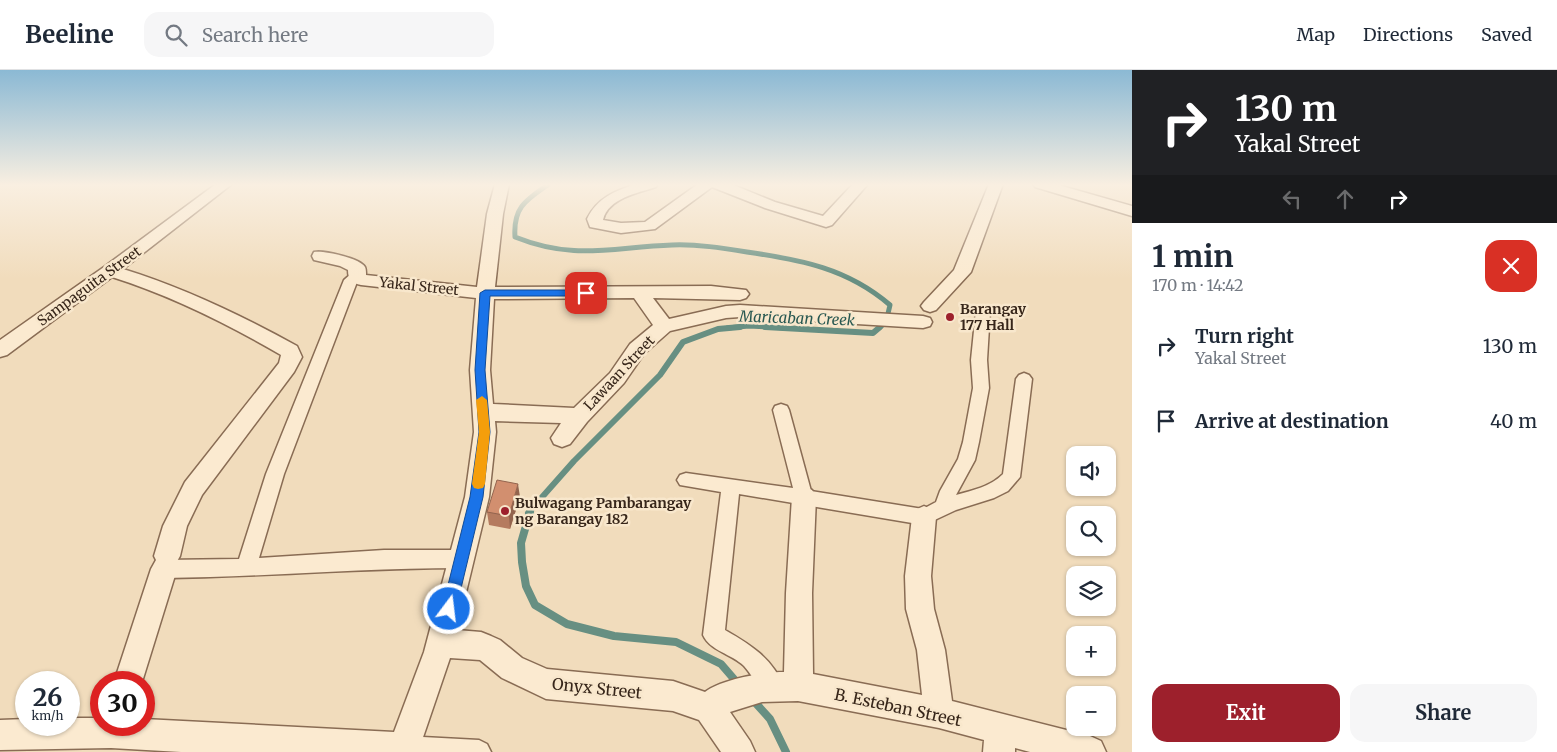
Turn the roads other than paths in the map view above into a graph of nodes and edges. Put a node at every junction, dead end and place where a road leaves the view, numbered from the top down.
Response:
1 (183, 216) edge
2 (494, 216) edge
3 (596, 216) edge
4 (663, 216) edge
5 (806, 216) edge
6 (832, 216) edge
7 (984, 216) edge
8 (320, 256) dead end
9 (110, 271) junction
10 (357, 276) junction
11 (639, 292) junction
12 (485, 293) junction
13 (740, 294) dead end
14 (983, 311) dead end
15 (664, 326) junction
16 (0, 350) edge
17 (1024, 379) dead end
18 (781, 410) dead end
19 (483, 412) junction
20 (579, 416) junction
21 (562, 438) dead end
22 (686, 480) dead end
23 (731, 486) junction
24 (804, 497) junction
25 (935, 512) junction
26 (462, 559) junction
27 (166, 563) junction
28 (246, 568) junction
29 (440, 642) junction
30 (132, 671) edge
31 (778, 687) junction
32 (714, 704) junction
33 (938, 713) junction
34 (90, 730) edge
35 (155, 732) edge
36 (0, 735) edge
37 (999, 741) edge
38 (404, 748) junction
39 (479, 752) edge
40 (739, 752) edge
41 (1090, 752) edge

1 - 9 street, Sampaguita Street
2 - 12 street
3 - 4 street
5 - 6 street
7 - 15 street, Lawaan Street
8 - 10 street, Yakal Street
9 - 16 street, Sampaguita Street
9 - 27 street
10 - 12 street, Yakal Street
10 - 28 street
11 - 12 street, Yakal Street
11 - 13 street, Yakal Street
11 - 15 street
12 - 19 street
14 - 25 street
15 - 20 street, Lawaan Street
17 - 25 street
18 - 24 street
19 - 20 street
19 - 26 street
20 - 21 street, Lawaan Street
22 - 23 street
23 - 24 street
23 - 31 street
24 - 25 street
24 - 31 street
25 - 33 street
26 - 28 street
26 - 29 street
27 - 28 street
27 - 30 street
29 - 32 street, Onyx Street
29 - 38 street
31 - 32 street, B. Esteban Street
31 - 33 street, B. Esteban Street
32 - 40 street
33 - 37 street, B. Esteban Street
34 - 36 street
35 - 38 street
37 - 41 street, B. Esteban Street
38 - 39 street

